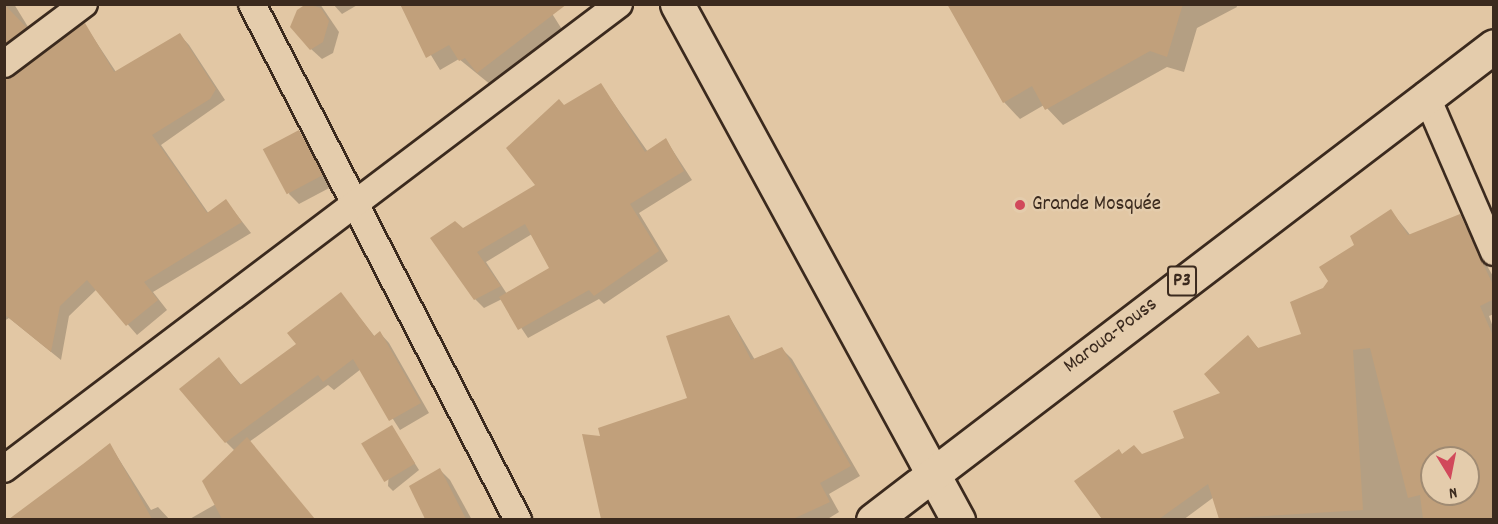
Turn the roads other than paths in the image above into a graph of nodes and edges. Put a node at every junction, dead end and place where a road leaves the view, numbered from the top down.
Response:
1 (84, 4) edge
2 (252, 4) edge
3 (619, 4) edge
4 (677, 4) edge
5 (1494, 46) edge
6 (4, 64) edge
7 (1426, 95) junction
8 (352, 207) junction
9 (1494, 252) edge
10 (4, 469) edge
11 (932, 473) junction
12 (518, 519) edge
13 (873, 519) edge
14 (958, 519) edge

1 - 6 street
2 - 8 street
3 - 8 street
4 - 11 main road
5 - 7 main road, Maroua-Pouss / P3
7 - 9 street
7 - 11 main road, Maroua-Pouss / P3
8 - 10 street
8 - 12 street
11 - 13 main road, Maroua-Pouss / P3
11 - 14 main road

